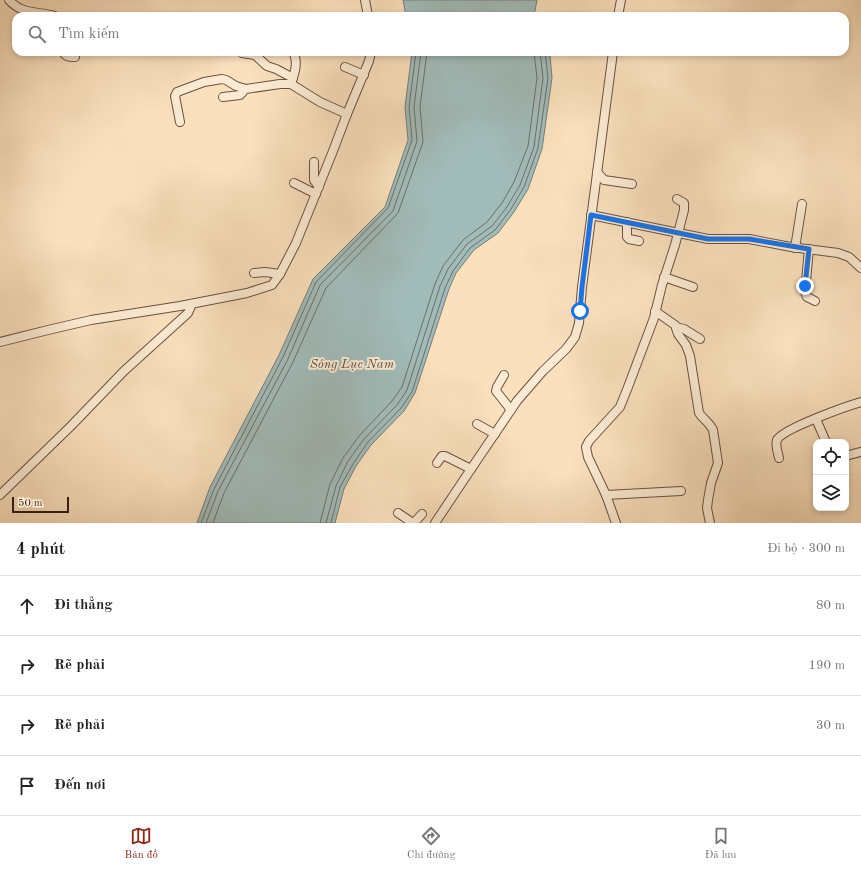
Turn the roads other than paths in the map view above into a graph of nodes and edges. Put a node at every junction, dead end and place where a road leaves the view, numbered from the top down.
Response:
1 (9, 0) edge
2 (364, 0) edge
3 (621, 0) edge
4 (29, 12) edge
5 (367, 12) edge
6 (619, 12) edge
7 (66, 56) edge
8 (256, 56) edge
9 (295, 56) edge
10 (370, 56) edge
11 (612, 56) edge
12 (75, 57) dead end
13 (345, 67) dead end
14 (364, 75) junction
15 (292, 81) junction
16 (242, 89) junction
17 (223, 98) dead end
18 (347, 114) junction
19 (180, 122) dead end
20 (314, 162) dead end
21 (597, 172) junction
22 (294, 183) dead end
23 (632, 184) dead end
24 (318, 190) junction
25 (677, 199) dead end
26 (802, 204) dead end
27 (591, 215) junction
28 (626, 222) junction
29 (678, 232) junction
30 (638, 241) dead end
31 (795, 248) junction
32 (809, 252) junction
33 (804, 266) dead end
34 (861, 268) edge
35 (254, 273) dead end
36 (280, 274) junction
37 (664, 277) junction
38 (692, 286) dead end
39 (815, 301) dead end
40 (192, 304) junction
41 (655, 312) junction
42 (676, 328) junction
43 (700, 339) dead end
44 (0, 342) edge
45 (504, 375) dead end
46 (861, 402) edge
47 (511, 410) junction
48 (816, 419) junction
49 (477, 424) dead end
50 (494, 434) junction
51 (825, 439) edge
52 (860, 452) dead end
53 (849, 455) edge
54 (778, 458) dead end
55 (437, 463) dead end
56 (471, 469) junction
57 (681, 491) dead end
58 (0, 495) edge
59 (606, 495) junction
60 (398, 512) dead end
61 (422, 514) dead end
62 (414, 523) edge
63 (436, 523) edge
64 (616, 523) edge
65 (710, 523) edge

1 - 4 street
2 - 5 street
3 - 6 street
7 - 12 street
8 - 15 street
9 - 15 street
10 - 14 street
11 - 21 street
13 - 14 street
14 - 18 street
15 - 16 street
15 - 18 street
16 - 17 street
16 - 19 street
18 - 24 street
20 - 24 street
21 - 23 street
21 - 27 street
22 - 24 street
24 - 36 street
25 - 29 street
26 - 31 street
27 - 28 street
27 - 47 street
28 - 29 street
28 - 30 street
29 - 31 street
29 - 37 street
31 - 32 street
32 - 33 street
32 - 34 street
32 - 39 street
35 - 36 street
36 - 40 street
37 - 38 street
37 - 41 street
40 - 44 street
40 - 58 street
41 - 42 street
41 - 59 street
42 - 43 street
42 - 65 street
45 - 47 street
46 - 48 street
47 - 50 street
48 - 51 street
48 - 54 street
49 - 50 street
50 - 56 street
52 - 53 street
55 - 56 street
56 - 63 street
57 - 59 street
59 - 64 street
60 - 62 street
61 - 62 street

